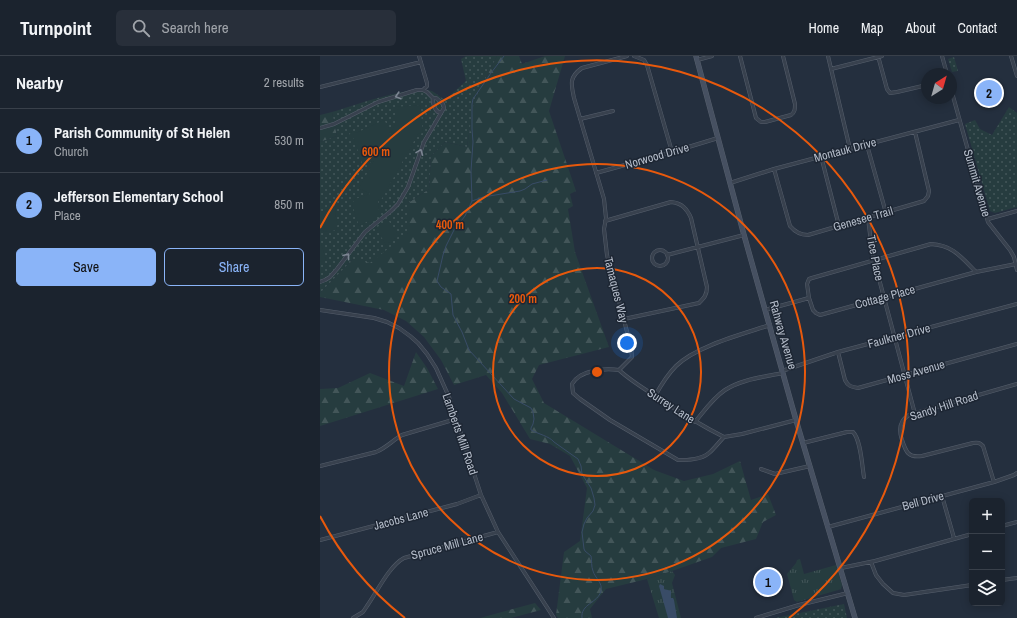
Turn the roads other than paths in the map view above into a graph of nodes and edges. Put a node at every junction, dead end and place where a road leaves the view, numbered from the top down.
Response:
1 (419, 56) edge
2 (627, 56) edge
3 (634, 56) edge
4 (712, 56) edge
5 (740, 56) edge
6 (783, 56) edge
7 (828, 56) edge
8 (880, 56) edge
9 (943, 56) edge
10 (1011, 56) edge
11 (697, 58) edge
12 (421, 62) junction
13 (946, 68) edge
14 (831, 69) junction
15 (1017, 76) edge
16 (921, 86) edge
17 (320, 88) edge
18 (423, 90) junction
19 (433, 98) junction
20 (955, 104) edge
21 (613, 111) dead end
22 (441, 112) junction
23 (580, 119) junction
24 (960, 120) junction
25 (320, 128) edge
26 (915, 132) junction
27 (718, 138) junction
28 (867, 144) junction
29 (850, 149) junction
30 (672, 152) junction
31 (821, 156) junction
32 (774, 169) junction
33 (596, 173) junction
34 (730, 183) junction
35 (1017, 211) edge
36 (886, 213) junction
37 (868, 218) junction
38 (988, 219) junction
39 (605, 221) junction
40 (839, 226) junction
41 (744, 235) junction
42 (698, 247) junction
43 (667, 255) junction
44 (874, 260) junction
45 (1016, 264) junction
46 (1017, 270) edge
47 (976, 272) junction
48 (320, 282) edge
49 (884, 297) junction
50 (809, 298) junction
51 (1017, 304) edge
52 (320, 310) edge
53 (766, 310) junction
54 (624, 319) junction
55 (770, 325) junction
56 (894, 337) junction
57 (1017, 344) edge
58 (838, 352) junction
59 (620, 370) junction
60 (783, 372) junction
61 (904, 376) junction
62 (1017, 384) edge
63 (655, 396) junction
64 (915, 414) junction
65 (456, 419) junction
66 (796, 420) junction
67 (695, 422) junction
68 (724, 437) junction
69 (803, 443) junction
70 (320, 466) edge
71 (810, 466) junction
72 (761, 469) dead end
73 (1017, 473) edge
74 (864, 477) dead end
75 (994, 482) junction
76 (481, 495) junction
77 (942, 496) junction
78 (1017, 522) edge
79 (1005, 525) edge
80 (828, 527) junction
81 (498, 532) junction
82 (969, 535) edge
83 (954, 538) junction
84 (320, 540) edge
85 (871, 562) junction
86 (840, 568) junction
87 (1017, 578) edge
88 (1005, 580) edge
89 (969, 585) edge
90 (848, 593) junction
91 (353, 618) edge
92 (554, 618) edge
93 (756, 618) edge
94 (855, 618) edge

1 - 12 street
2 - 23 street, Tamaques Way
3 - 30 street
4 - 11 street
5 - 6 street
7 - 14 street
8 - 14 street
8 - 16 street
9 - 13 street
10 - 15 street
11 - 27 street, Rahway Avenue
12 - 17 street
12 - 18 street
14 - 29 street
18 - 19 street
18 -> 25 street
19 - 22 street
19 - 22 street
20 - 24 street, Summit Avenue
21 - 23 street
48 -> 22 street
23 - 33 street, Tamaques Way
24 - 26 street, Montauk Drive
24 - 38 street, Summit Avenue
26 - 28 street, Montauk Drive
26 - 36 street, Genesee Trail
27 - 30 street, Norwood Drive
27 - 34 street, Rahway Avenue
28 - 29 street, Montauk Drive
28 - 36 street
29 - 31 street, Montauk Drive
30 - 33 street, Norwood Drive
31 - 32 street, Montauk Drive
31 - 40 street
32 - 34 street, Montauk Drive
32 - 40 street, Genesee Trail
33 - 39 street, Tamaques Way
34 - 41 street, Rahway Avenue
35 - 38 street
36 - 37 street, Genesee Trail
37 - 40 street, Genesee Trail
37 - 44 street, Tice Place
38 - 45 street, Summit Avenue
39 - 42 street
39 - 54 street, Tamaques Way
41 - 42 street
41 - 53 street, Rahway Avenue
42 - 43 street
42 - 54 street
43 - 43 street
44 - 47 street
44 - 49 street, Tice Place
44 - 50 street
45 - 46 street, Summit Avenue
45 - 47 street, Cottage Place
47 - 49 street, Cottage Place
49 - 50 street, Cottage Place
49 - 56 street, Tice Place
50 - 53 street
51 - 56 street, Faulkner Drive
52 - 65 street, Lamberts Mill Road
53 - 55 street, Rahway Avenue
54 - 59 street, Tamaques Way
55 - 60 street, Rahway Avenue
55 - 63 street
56 - 58 street, Faulkner Drive
56 - 61 street, Tice Place
57 - 61 street, Moss Avenue
58 - 60 street, Faulkner Drive
58 - 61 street, Moss Avenue
59 - 63 street, Surrey Lane
59 - 68 street
60 - 66 street, Rahway Avenue
60 - 67 street, Faulkner Drive
61 - 64 street, Tice Place
62 - 64 street, Sandy Hill Road
63 - 67 street, Surrey Lane
64 - 75 street, Sandy Hill Road
65 - 70 street
65 - 76 street, Lamberts Mill Road
66 - 68 street
66 - 69 street, Rahway Avenue
67 - 68 street, Surrey Lane
69 - 71 street, Rahway Avenue
69 - 74 street
71 - 72 street
71 - 80 street, Rahway Avenue
73 - 75 street, Bell Drive
75 - 77 street, Bell Drive
76 - 81 street, Lamberts Mill Road
76 - 84 street, Jacobs Lane
77 - 80 street, Bell Drive
77 - 83 street
78 - 79 street
80 - 86 street, Rahway Avenue
81 - 91 street, Spruce Mill Lane
81 - 92 street, Lamberts Mill Road
82 - 83 street
83 - 85 street
85 - 86 street
85 - 89 street
86 - 90 street, Rahway Avenue
87 - 88 street
90 - 93 street
90 - 94 street, Rahway Avenue

